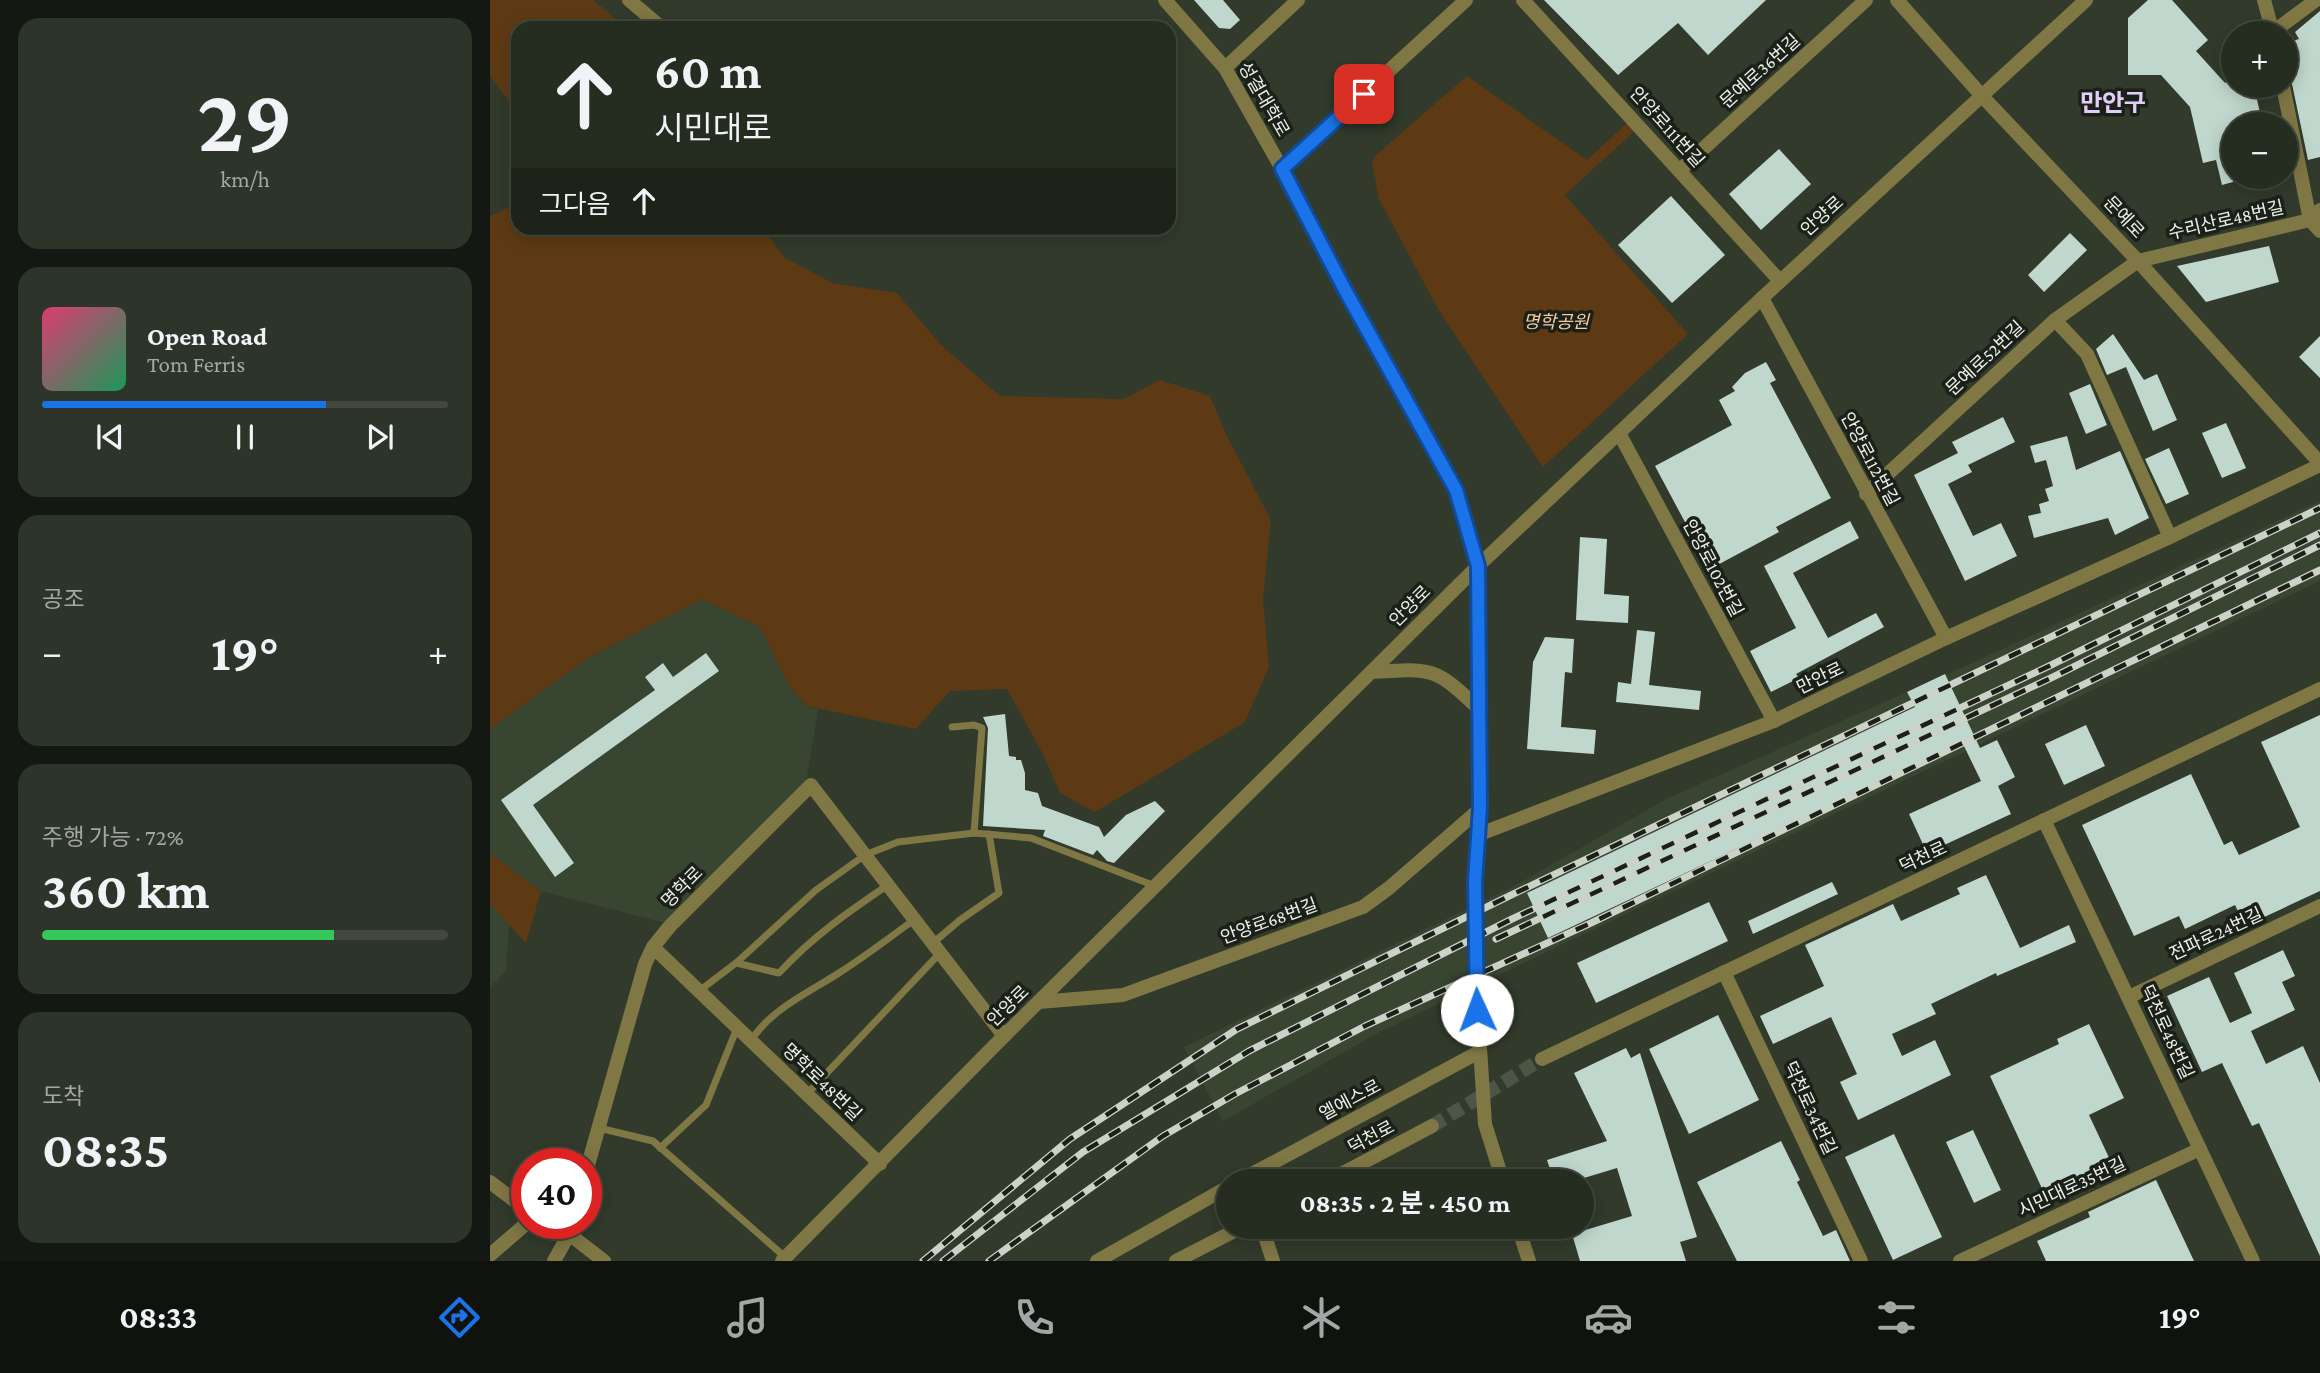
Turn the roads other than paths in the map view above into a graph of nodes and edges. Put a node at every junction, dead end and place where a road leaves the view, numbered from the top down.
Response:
1 (629, 0) edge
2 (1165, 0) edge
3 (1298, 0) edge
4 (1466, 0) edge
5 (1523, 0) edge
6 (1866, 0) edge
7 (1897, 0) edge
8 (2086, 0) edge
9 (2264, 0) edge
10 (2316, 0) edge
11 (654, 21) edge
12 (2270, 21) edge
13 (2289, 21) edge
14 (1225, 68) junction
15 (1982, 96) junction
16 (2286, 98) edge
17 (1282, 169) junction
18 (1680, 170) junction
19 (2317, 220) edge
20 (2138, 261) junction
21 (1780, 281) junction
22 (1762, 298) junction
23 (2055, 320) junction
24 (1619, 433) junction
25 (2320, 464) edge
26 (1866, 494) junction
27 (2169, 537) junction
28 (1478, 566) junction
29 (1946, 638) junction
30 (1372, 672) junction
31 (2320, 689) edge
32 (1479, 709) junction
33 (1774, 721) junction
34 (952, 727) dead end
35 (1480, 808) junction
36 (2044, 820) junction
37 (974, 832) junction
38 (989, 834) junction
39 (1480, 834) junction
40 (865, 855) junction
41 (888, 885) junction
42 (1156, 886) junction
43 (2320, 906) edge
44 (915, 920) junction
45 (653, 947) junction
46 (936, 948) junction
47 (736, 963) junction
48 (1724, 972) junction
49 (699, 991) junction
50 (2129, 997) junction
51 (1039, 1002) junction
52 (737, 1027) junction
53 (1004, 1036) junction
54 (751, 1041) junction
55 (1479, 1052) junction
56 (1542, 1059) tunnel mouth
57 (807, 1094) junction
58 (1432, 1126) tunnel mouth
59 (599, 1128) junction
60 (593, 1148) edge
61 (660, 1148) junction
62 (2200, 1149) junction
63 (880, 1164) junction
64 (1261, 1169) edge
65 (1351, 1169) edge
66 (1499, 1169) edge
67 (490, 1182) edge
68 (1216, 1194) edge
69 (511, 1198) edge
70 (511, 1237) edge
71 (565, 1239) edge
72 (581, 1239) edge
73 (1219, 1239) edge
74 (1266, 1239) edge
75 (1522, 1239) edge
76 (490, 1255) edge
77 (783, 1259) edge
78 (554, 1261) edge
79 (604, 1261) edge
80 (1097, 1261) edge
81 (1176, 1261) edge
82 (1273, 1261) edge
83 (1529, 1261) edge
84 (1861, 1261) edge
85 (1960, 1261) edge
86 (2253, 1261) edge

1 - 11 street
2 - 14 street, 성결대학로
3 - 14 street
4 - 17 street
5 - 18 street, 안양로111번길
6 - 18 street, 문예로36번길
7 - 15 street, 문예로
8 - 15 street, 안양로
9 - 12 street
10 - 13 street
14 - 17 street, 성결대학로
15 - 20 street, 문예로
15 - 21 street, 안양로
16 - 19 street
17 - 28 street, 성결대학로
18 - 21 street, 안양로111번길
19 - 20 street, 수리산로48번길
20 - 23 street, 문예로52번길
20 - 25 street, 문예로
21 - 22 street, 안양로
22 - 24 street, 안양로
22 - 26 street, 안양로112번길
23 - 26 street, 문예로52번길
23 - 27 street
24 - 28 street, 안양로
24 - 33 street, 안양로102번길
25 - 27 street, 만안로
26 - 29 street, 안양로112번길
27 - 29 street, 만안로
28 - 30 street, 안양로
28 - 32 street, 성결대학로
29 - 33 street, 만안로
30 - 32 street
30 - 42 street, 안양로
31 - 36 street, 덕천로
32 - 35 street, 성결대학로
33 - 39 street, 만안로
34 - 37 lane
35 - 39 street, 성결대학로
35 - 51 street, 안양로68번길
36 - 48 street, 덕천로
36 - 50 street, 덕천로48번길
37 - 38 lane
37 - 40 lane
38 - 42 lane
38 - 46 lane
39 - 55 street, 성결대학로, bridge
40 - 41 street, 명학로
40 - 45 street, 명학로
40 - 47 lane
41 - 44 street, 명학로
41 - 47 lane
42 - 51 street, 안양로
43 - 50 street, 전파로24번길
44 - 46 street, 명학로
44 - 54 lane
45 - 49 street, 명학로48번길
45 - 59 street, 명학로
46 - 53 street, 명학로
46 - 57 lane
47 - 49 lane
48 - 56 street, 덕천로
48 - 84 street, 덕천로34번길
49 - 52 street, 명학로48번길
50 - 62 street, 덕천로48번길
51 - 53 street, 안양로
52 - 54 street, 명학로48번길
52 - 61 lane
53 - 63 street, 안양로
54 - 57 street, 명학로48번길
55 - 64 street, 엘에스로
55 - 66 street, 성결대학로
57 - 63 street, 명학로48번길
58 - 65 street, 덕천로
59 - 60 street, 명학로
59 - 61 lane
61 - 77 lane
62 - 85 street, 시민대로35번길
62 - 86 street, 덕천로48번길
63 - 77 street, 안양로
67 - 69 street
68 - 80 street
70 - 76 street
71 - 78 street
72 - 79 street
73 - 81 street
74 - 82 street
75 - 83 street

